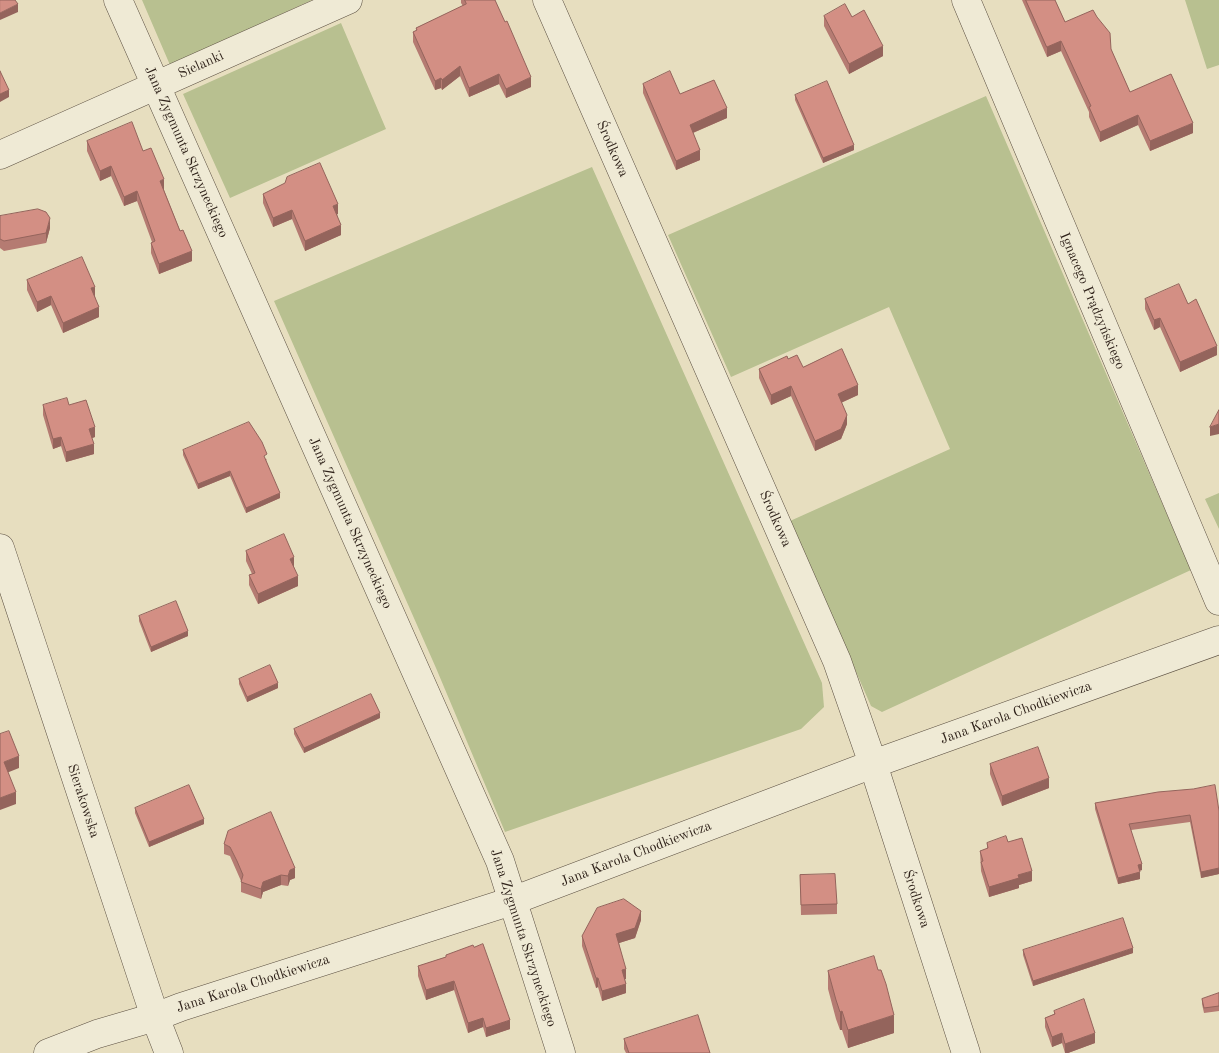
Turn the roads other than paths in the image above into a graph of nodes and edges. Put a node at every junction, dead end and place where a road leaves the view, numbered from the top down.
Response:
1 (118, 0) edge
2 (348, 0) edge
3 (547, 0) edge
4 (966, 0) edge
5 (156, 85) junction
6 (0, 155) edge
7 (0, 548) edge
8 (1219, 601) edge
9 (1219, 640) edge
10 (873, 764) junction
11 (512, 901) junction
12 (155, 1017) junction
13 (48, 1053) edge
14 (169, 1053) edge
15 (561, 1053) edge
16 (966, 1053) edge

1 - 5 street, Jana Zygmunta Skrzyneckiego
2 - 5 street, Sielanki
3 - 10 street, Środkowa
4 - 8 street, Ignacego Prądzyńskiego
5 - 6 street, Sielanki
5 - 11 street, Jana Zygmunta Skrzyneckiego
7 - 12 street, Sierakowska
9 - 10 street, Jana Karola Chodkiewicza
10 - 11 street, Jana Karola Chodkiewicza
10 - 16 street, Środkowa
11 - 12 street, Jana Karola Chodkiewicza
11 - 15 street, Jana Zygmunta Skrzyneckiego
12 - 13 street, Jana Karola Chodkiewicza
12 - 14 street, Sierakowska

